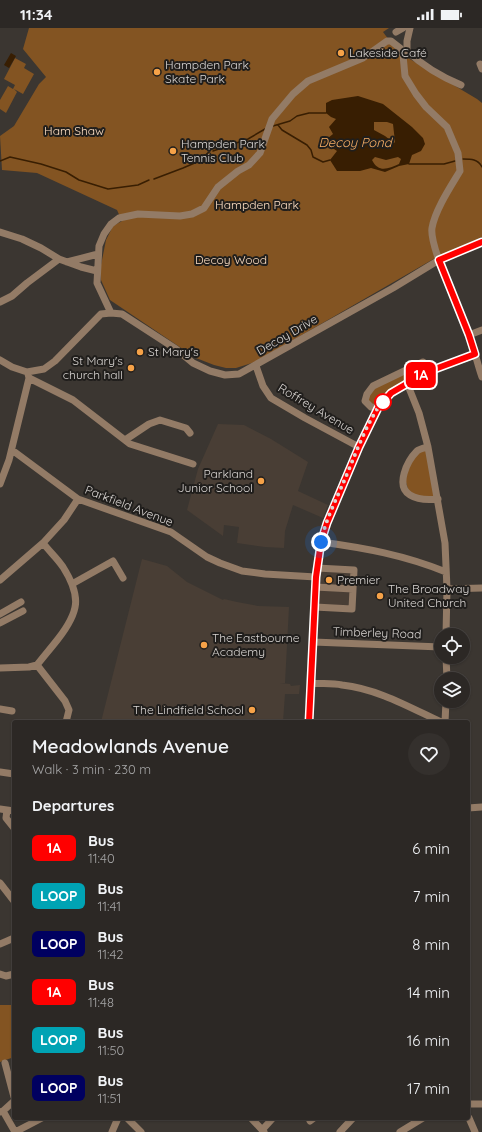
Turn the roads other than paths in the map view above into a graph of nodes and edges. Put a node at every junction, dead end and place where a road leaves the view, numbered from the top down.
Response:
1 (404, 28) edge
2 (410, 28) edge
3 (396, 32) dead end
4 (461, 85) dead end
5 (0, 232) edge
6 (482, 242) edge
7 (98, 254) junction
8 (59, 259) junction
9 (439, 260) junction
10 (67, 262) junction
11 (97, 271) junction
12 (0, 302) edge
13 (111, 313) junction
14 (482, 330) edge
15 (469, 335) junction
16 (475, 354) junction
17 (0, 360) edge
18 (256, 366) junction
19 (427, 372) junction
20 (28, 375) junction
21 (482, 377) edge
22 (407, 383) junction
23 (378, 408) junction
24 (190, 433) dead end
25 (125, 440) junction
26 (359, 447) junction
27 (428, 447) junction
28 (12, 450) junction
29 (193, 464) dead end
30 (0, 484) edge
31 (438, 499) junction
32 (78, 500) junction
33 (321, 542) junction
34 (43, 543) junction
35 (317, 568) junction
36 (446, 572) junction
37 (316, 577) junction
38 (123, 578) dead end
39 (0, 580) edge
40 (72, 584) junction
41 (315, 586) junction
42 (482, 588) edge
43 (353, 589) junction
44 (447, 589) junction
45 (21, 602) dead end
46 (315, 607) junction
47 (23, 611) dead end
48 (0, 614) edge
49 (0, 624) edge
50 (446, 628) edge
51 (313, 642) junction
52 (434, 647) edge
53 (37, 665) junction
54 (0, 668) edge
55 (311, 683) junction
56 (446, 708) edge
57 (0, 709) edge
58 (12, 711) dead end
59 (66, 720) edge
60 (309, 720) edge
61 (437, 720) edge
62 (445, 720) edge
63 (0, 772) edge
64 (12, 774) edge
65 (482, 807) edge
66 (470, 808) edge
67 (7, 810) edge
68 (12, 826) edge
69 (0, 883) edge
70 (12, 898) edge
71 (12, 939) edge
72 (0, 944) edge
73 (0, 974) edge
74 (12, 974) edge
75 (5, 1063) dead end
76 (12, 1089) edge
77 (12, 1103) edge
78 (470, 1104) edge
79 (482, 1104) edge
80 (1, 1112) edge
81 (38, 1120) edge
82 (117, 1120) edge
83 (132, 1120) edge
84 (253, 1120) edge
85 (271, 1120) edge
86 (351, 1120) edge
87 (420, 1120) edge
88 (470, 1120) edge
89 (263, 1131) edge
90 (401, 1131) edge
91 (15, 1132) edge
92 (112, 1132) edge
93 (142, 1132) edge
94 (340, 1132) edge
95 (474, 1132) edge

1 - 3 street
2 - 4 street
5 - 8 street
6 - 9 street, Decoy Drive
7 - 9 street
7 - 10 street
7 - 11 street
8 - 10 street
8 - 12 street
9 - 15 street
9 - 18 street, Decoy Drive
10 - 11 street
11 - 13 street
13 - 18 street, Decoy Drive
13 - 20 street, Decoy Drive
14 - 15 street
15 - 16 street
16 - 19 street
16 - 21 street
17 - 20 street
18 - 26 street, Roffrey Avenue
19 - 22 street
19 - 23 street
20 - 25 street
20 - 28 street
22 - 23 street
22 - 27 street
23 - 26 street
24 - 25 street
25 - 29 street
26 - 33 street
27 - 31 street
27 - 31 street
28 - 30 street
28 - 32 street, Parkfield Avenue
31 - 36 street
32 - 34 street
32 - 37 street, Parkfield Avenue
33 - 35 street
33 - 36 street
34 - 39 street
34 - 40 street
35 - 37 street
35 - 43 street
36 - 44 street
37 - 41 street
38 - 40 street
40 - 53 street
41 - 43 street
41 - 46 street
42 - 44 street
43 - 46 street
44 - 50 street
45 - 48 street
46 - 51 street
47 - 49 street
51 - 52 street, Timberley Road
51 - 55 street
53 - 54 street
53 - 59 street
55 - 60 street
55 - 61 street
56 - 62 street
57 - 58 street
63 - 64 street
65 - 66 street
67 - 68 street
69 - 70 street
71 - 72 street
73 - 74 street
75 - 76 street
77 - 80 street
78 - 79 street
80 - 91 street
81 - 91 street
82 - 92 street
83 - 93 street
84 - 89 street
85 - 89 street
86 - 94 street
87 - 90 street
88 - 95 street

